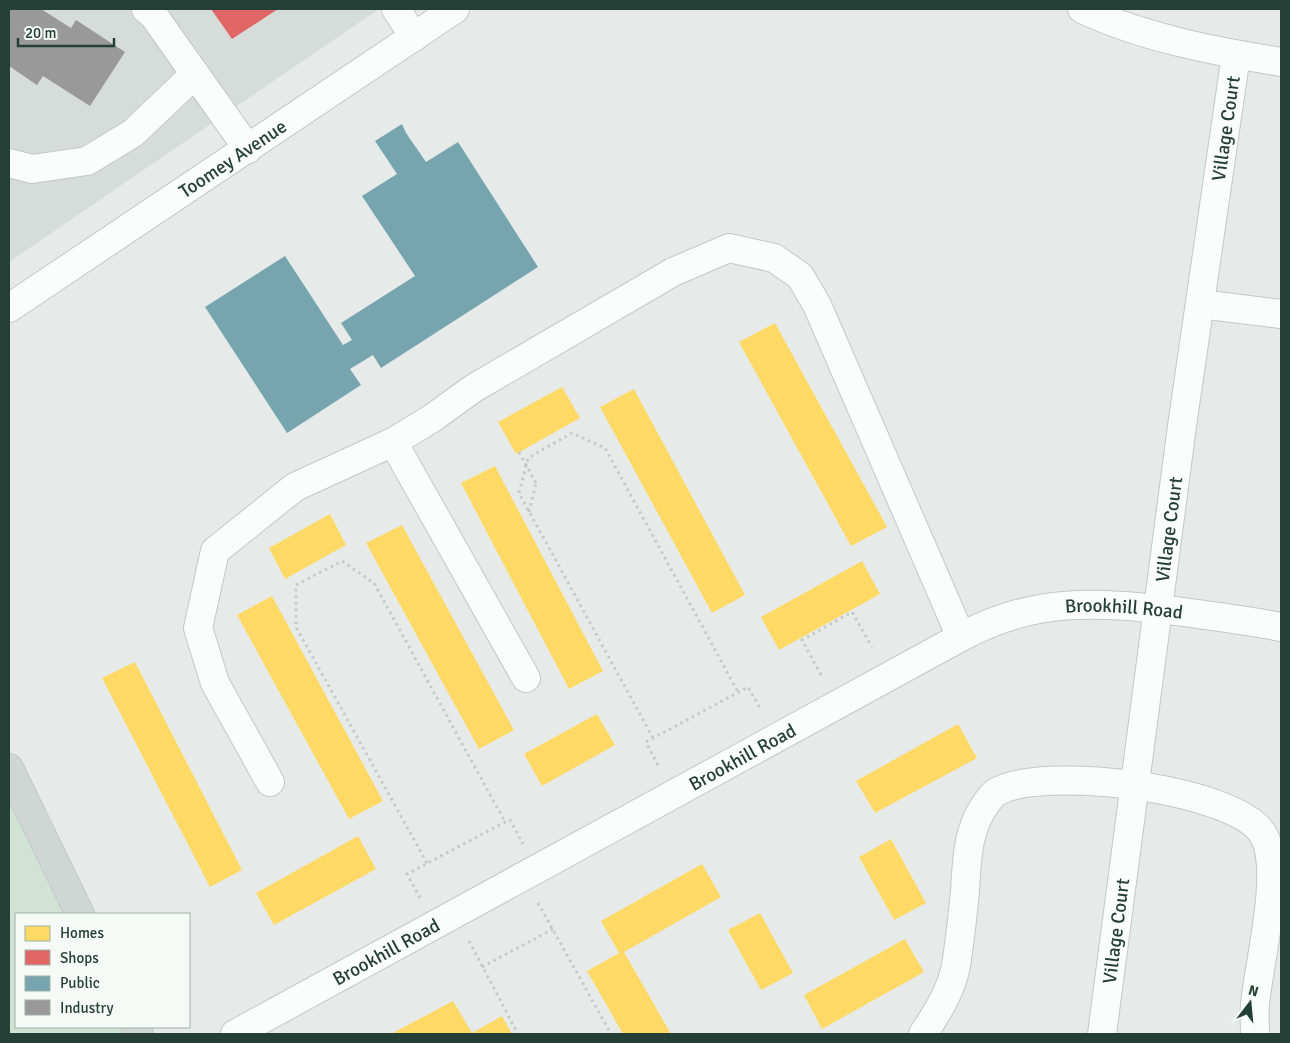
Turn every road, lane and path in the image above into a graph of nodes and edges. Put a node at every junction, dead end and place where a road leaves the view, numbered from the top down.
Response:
1 (146, 9) edge
2 (396, 9) edge
3 (455, 9) edge
4 (1082, 9) edge
5 (414, 37) junction
6 (1236, 55) junction
7 (1281, 62) edge
8 (195, 74) junction
9 (248, 149) junction
10 (9, 163) edge
11 (1200, 304) junction
12 (9, 308) edge
13 (1281, 314) edge
14 (393, 442) junction
15 (519, 452) dead end
16 (529, 512) junction
17 (1158, 609) junction
18 (1281, 627) edge
19 (961, 637) junction
20 (872, 647) dead end
21 (821, 675) dead end
22 (526, 678) dead end
23 (738, 692) junction
24 (760, 708) dead end
25 (653, 738) junction
26 (658, 765) dead end
27 (9, 768) edge
28 (270, 782) dead end
29 (1134, 784) junction
30 (505, 822) junction
31 (524, 845) dead end
32 (427, 864) junction
33 (422, 901) dead end
34 (538, 902) dead end
35 (80, 913) edge
36 (553, 929) junction
37 (468, 941) dead end
38 (482, 967) junction
39 (237, 1034) edge
40 (518, 1034) edge
41 (611, 1034) edge
42 (923, 1034) edge
43 (1102, 1034) edge
44 (1255, 1034) edge

1 - 8 street
2 - 5 street
3 - 5 street, Toomey Avenue
4 - 6 street
5 - 9 street, Toomey Avenue
6 - 7 street
6 - 11 street, Village Court
8 - 9 street
8 - 10 street
9 - 12 street, Toomey Avenue
11 - 13 street
11 - 17 street, Village Court
14 - 19 street
14 - 22 street
14 - 28 street
15 - 16 path, bridge
16 - 23 path
16 - 25 path
17 - 18 street, Brookhill Road
17 - 19 street, Brookhill Road
17 - 29 street, Village Court
19 - 39 street, Brookhill Road
20 - 21 path
23 - 24 path
23 - 25 path
25 - 26 path
27 - 35 main road
29 - 42 street
29 - 43 street, Village Court
29 - 44 street
30 - 31 path
30 - 32 path
30 - 32 path
32 - 33 path
34 - 36 path
36 - 38 path
36 - 41 path
37 - 38 path
38 - 40 path

